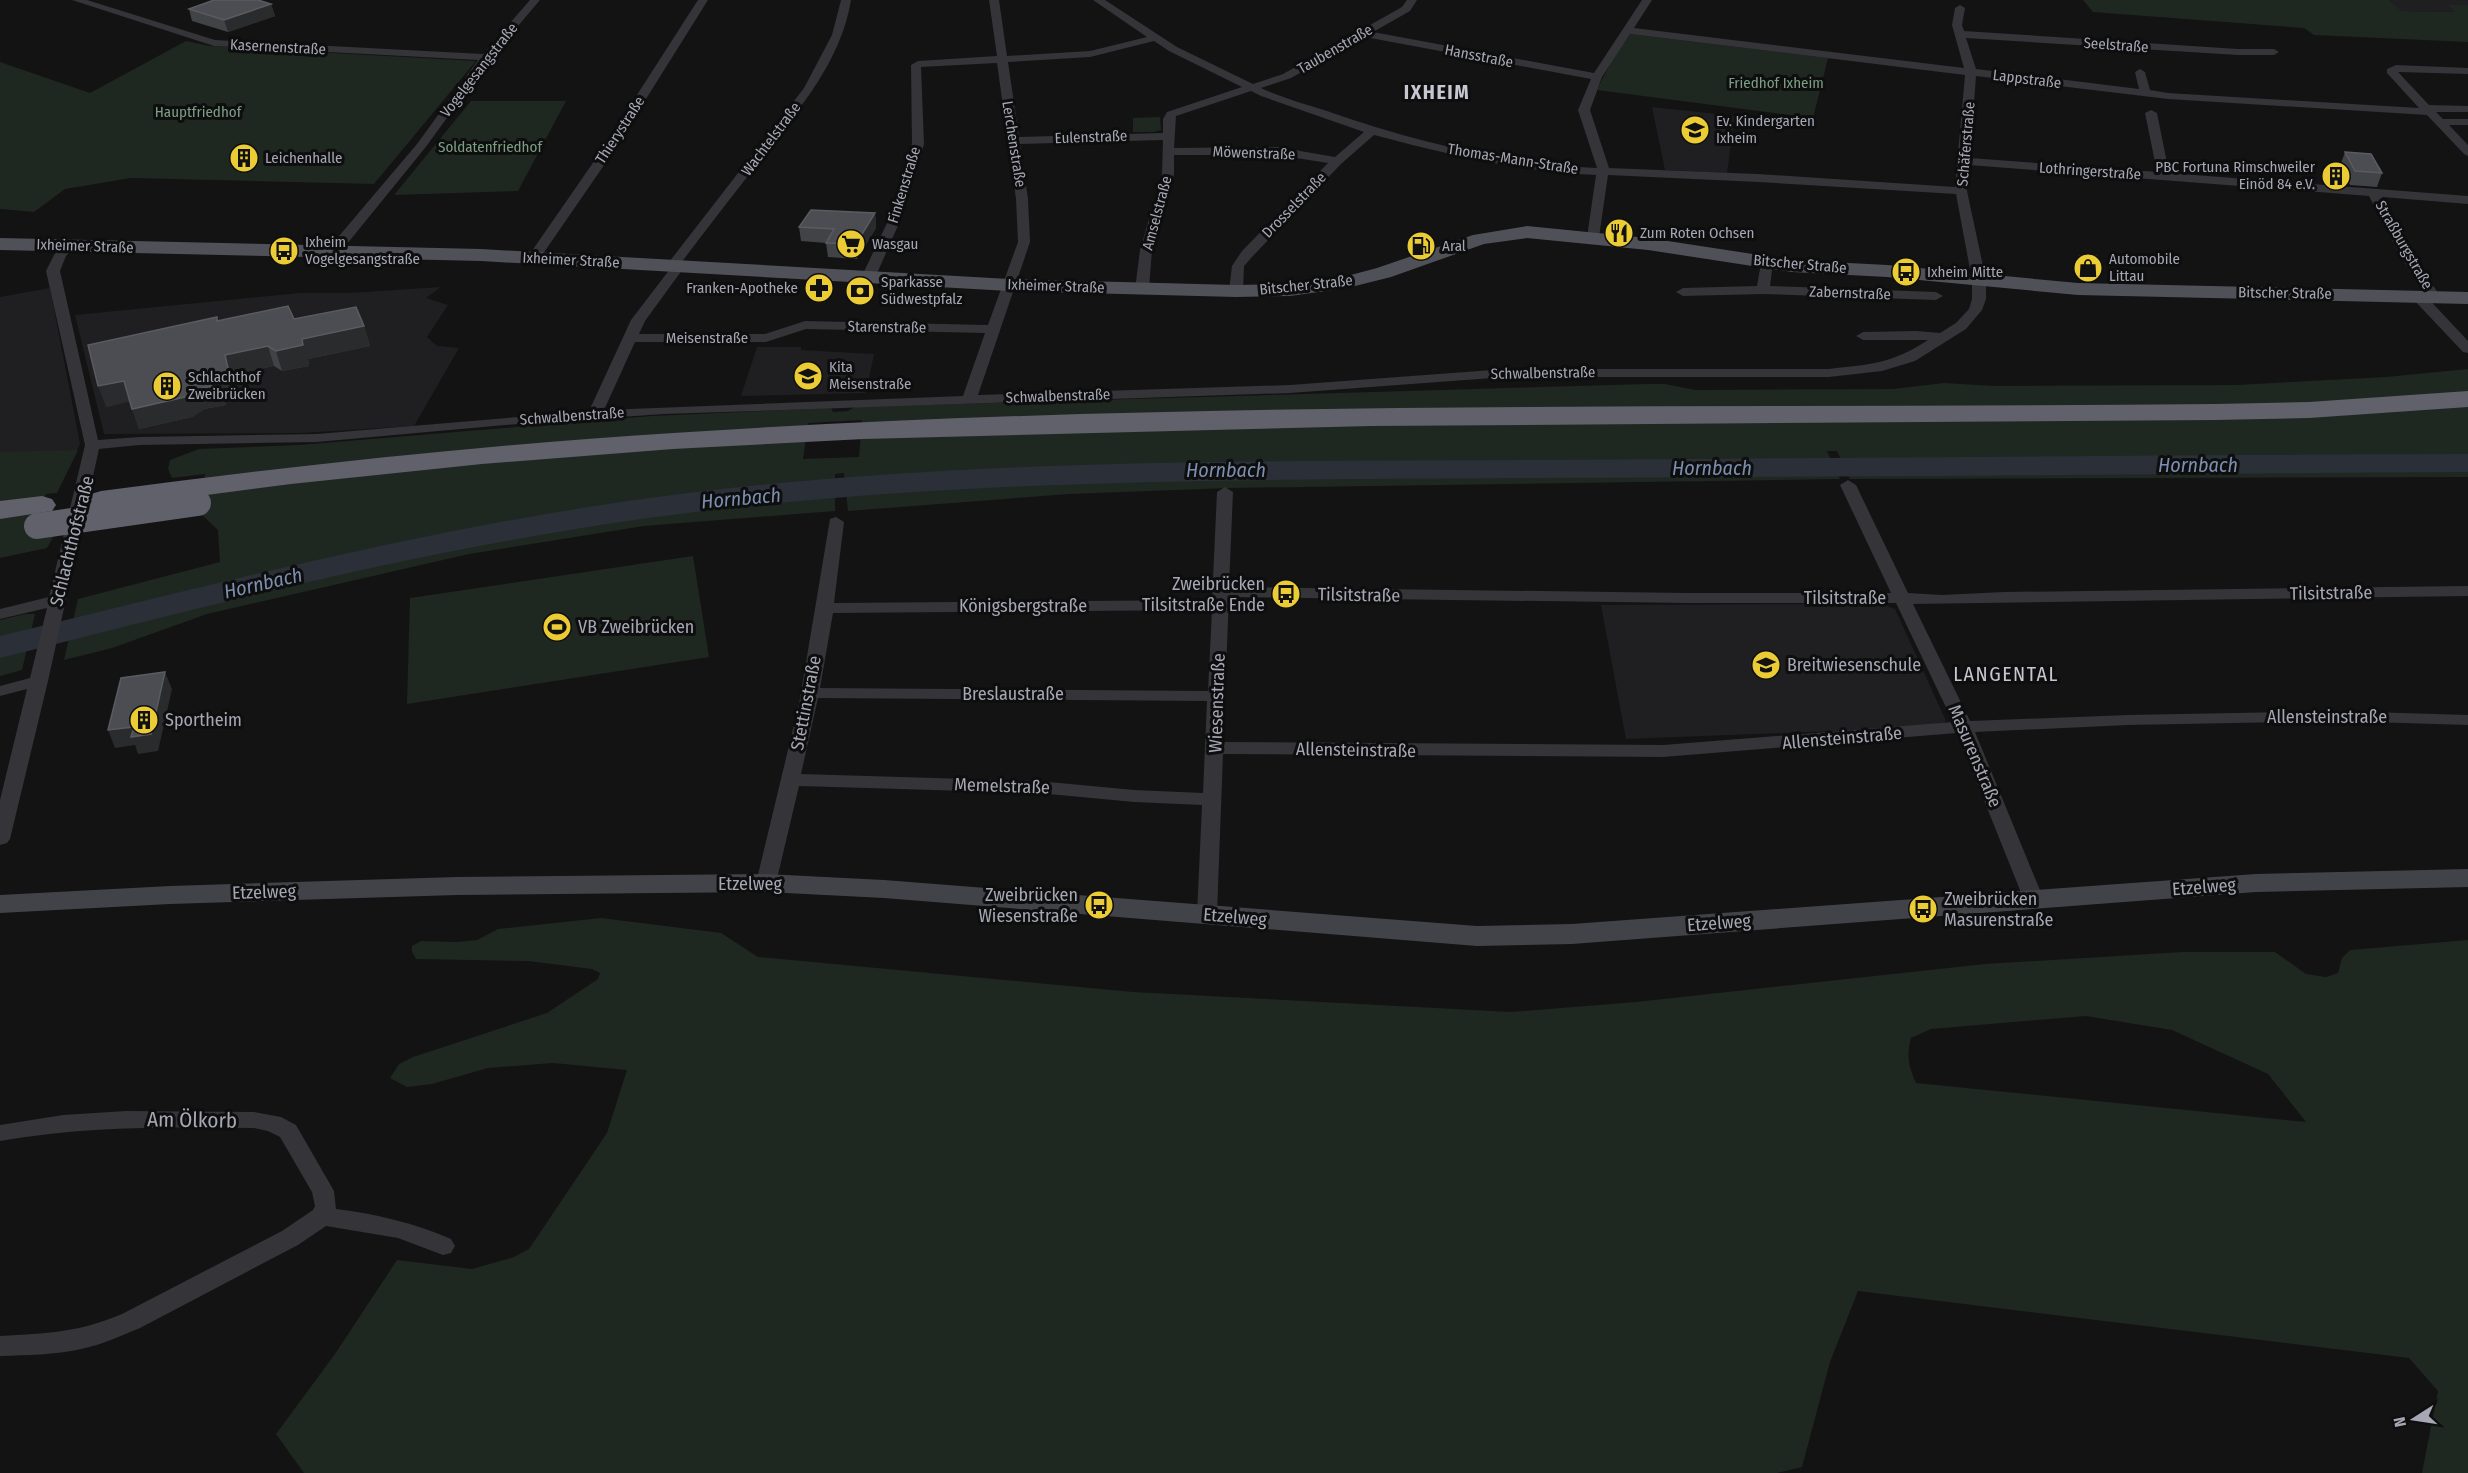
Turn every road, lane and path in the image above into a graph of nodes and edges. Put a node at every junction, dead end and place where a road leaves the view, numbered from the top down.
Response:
1 (77, 0) edge
2 (535, 0) edge
3 (703, 0) edge
4 (846, 0) edge
5 (994, 0) edge
6 (1098, 0) edge
7 (1412, 0) edge
8 (1647, 0) edge
9 (1960, 8) dead end
10 (1626, 30) junction
11 (1362, 33) junction
12 (1959, 34) junction
13 (1154, 38) junction
14 (2274, 52) dead end
15 (486, 57) junction
16 (1002, 58) junction
17 (2468, 71) edge
18 (1971, 72) junction
19 (2140, 72) dead end
20 (1597, 77) junction
21 (1252, 88) junction
22 (2145, 93) junction
23 (2468, 109) edge
24 (2427, 110) junction
25 (2151, 112) dead end
26 (2439, 122) junction
27 (2468, 122) edge
28 (1372, 131) junction
29 (1169, 135) junction
30 (1013, 141) junction
31 (1170, 152) junction
32 (2468, 152) edge
33 (1337, 161) junction
34 (1964, 161) junction
35 (1603, 171) junction
36 (2164, 177) junction
37 (1961, 191) junction
38 (2374, 193) junction
39 (2468, 201) edge
40 (1593, 237) junction
41 (0, 244) edge
42 (69, 246) junction
43 (333, 252) junction
44 (533, 258) junction
45 (1767, 263) junction
46 (676, 266) junction
47 (868, 278) junction
48 (1979, 280) junction
49 (1009, 285) junction
50 (1142, 289) junction
51 (1763, 290) junction
52 (1236, 291) junction
53 (1683, 292) dead end
54 (1936, 296) dead end
55 (2426, 296) junction
56 (2468, 298) edge
57 (992, 329) junction
58 (784, 332) joint
59 (1863, 336) dead end
60 (629, 338) junction
61 (1943, 338) junction
62 (2468, 349) edge
63 (969, 399) junction
64 (2468, 399) edge
65 (595, 414) junction
66 (2468, 415) edge
67 (860, 438) junction
68 (92, 445) junction
69 (1848, 485) dead end
70 (1225, 492) dead end
71 (200, 495) junction
72 (0, 510) edge
73 (40, 513) junction
74 (0, 516) edge
75 (836, 522) dead end
76 (0, 531) edge
77 (2468, 591) edge
78 (1221, 598) junction
79 (1902, 599) junction
80 (56, 605) junction
81 (824, 608) junction
82 (0, 614) edge
83 (41, 673) junction
84 (0, 691) edge
85 (808, 693) junction
86 (1217, 696) junction
87 (2468, 720) edge
88 (1964, 727) junction
89 (1215, 748) junction
90 (791, 780) junction
91 (1211, 799) junction
92 (0, 838) edge
93 (2468, 878) edge
94 (766, 883) junction
95 (2034, 900) junction
96 (0, 904) edge
97 (1207, 914) junction
98 (0, 1133) edge
99 (322, 1216) junction
100 (442, 1246) dead end
101 (0, 1346) edge

1 - 15 street, Kasernenstraße
2 - 15 street, Vogelgesangstraße
3 - 44 street, Thierystraße
4 - 46 street, Wachtelstraße
5 - 16 street, Lerchenstraße
6 - 13 street, Thomas-Mann-Straße
7 - 11 street, Taubenstraße
8 - 10 street
9 - 12 street, Schäferstraße
10 - 18 street, Lappstraße
10 - 20 street
11 - 20 street, Hansstraße
11 - 21 street, Taubenstraße
12 - 14 street, Seelstraße
12 - 18 street, Schäferstraße
13 - 16 street
13 - 21 street, Thomas-Mann-Straße
15 - 43 street, Vogelgesangstraße
16 - 30 street, Lerchenstraße
16 - 47 street, Finkenstraße
17 - 24 street
18 - 22 street, Lappstraße
18 - 34 street, Schäferstraße
19 - 22 street
20 - 35 street
21 - 28 street, Thomas-Mann-Straße
21 - 29 street, Amselstraße
22 - 24 street, Lappstraße
23 - 24 street, Lappstraße
24 - 26 street
25 - 36 street
26 - 27 street
26 - 32 street
28 - 33 street, Drosselstraße
28 - 35 street, Thomas-Mann-Straße
29 - 30 street, Eulenstraße
29 - 31 street, Amselstraße
30 - 49 street, Lerchenstraße
31 - 33 street, Möwenstraße
31 - 50 street, Amselstraße
33 - 52 street, Drosselstraße
34 - 36 street, Lothringerstraße
34 - 37 street, Schäferstraße
35 - 37 street, Thomas-Mann-Straße
35 - 40 street
36 - 38 street, Lothringerstraße
37 - 48 street, Schäferstraße
38 - 39 street, Lothringerstraße
38 - 55 street, Straßburgstraße
40 - 45 main road, Bitscher Straße
40 - 52 main road, Bitscher Straße
41 - 42 main road, Ixheimer Straße
42 - 43 main road, Ixheimer Straße
42 - 68 street, Schlachthofstraße
43 - 44 main road, Ixheimer Straße
44 - 46 main road, Ixheimer Straße
45 - 48 main road, Bitscher Straße
45 - 51 street
46 - 47 main road, Ixheimer Straße
46 - 60 street
47 - 49 main road, Ixheimer Straße
48 - 55 main road, Bitscher Straße
48 - 61 street, Schwalbenstraße
49 - 50 main road, Ixheimer Straße
49 - 57 street
50 - 52 main road, Bitscher Straße
51 - 53 street, Zabernstraße
51 - 54 street, Zabernstraße
55 - 56 main road, Bitscher Straße
55 - 62 street, Straßburgstraße
57 - 58 street, Starenstraße
57 - 63 street
58 - 60 street, Meisenstraße
59 - 61 street
60 - 65 street
61 - 63 street, Schwalbenstraße
63 - 65 street, Schwalbenstraße
64 - 67 highway
65 - 68 street, Schwalbenstraße
66 - 67 highway
67 - 71 highway
68 - 80 street, Schlachthofstraße
69 - 79 street, Masurenstraße
70 - 78 street, Wiesenstraße
71 - 73 highway, bridge
71 - 73 highway
72 - 73 highway
73 - 74 highway
73 - 76 highway
75 - 81 street, Stettinstraße
77 - 79 street, Tilsitstraße
78 - 79 street, Tilsitstraße
78 - 81 street, Königsbergstraße
78 - 86 street, Wiesenstraße
79 - 88 street, Masurenstraße
80 - 82 street
80 - 83 street, Schlachthofstraße
81 - 85 street, Stettinstraße
83 - 84 street
83 - 92 street, Schlachthofstraße
85 - 86 street, Breslaustraße
85 - 90 street, Stettinstraße
86 - 89 street, Wiesenstraße
87 - 88 street, Allensteinstraße
88 - 89 street, Allensteinstraße
88 - 95 street, Masurenstraße
89 - 91 street, Wiesenstraße
90 - 91 street, Memelstraße
90 - 94 street, Stettinstraße
91 - 97 street, Wiesenstraße
93 - 95 street, Etzelweg
94 - 96 street, Etzelweg
94 - 97 street, Etzelweg
95 - 97 street, Etzelweg
98 - 99 street, Am Ölkorb
99 - 100 street
99 - 101 street

